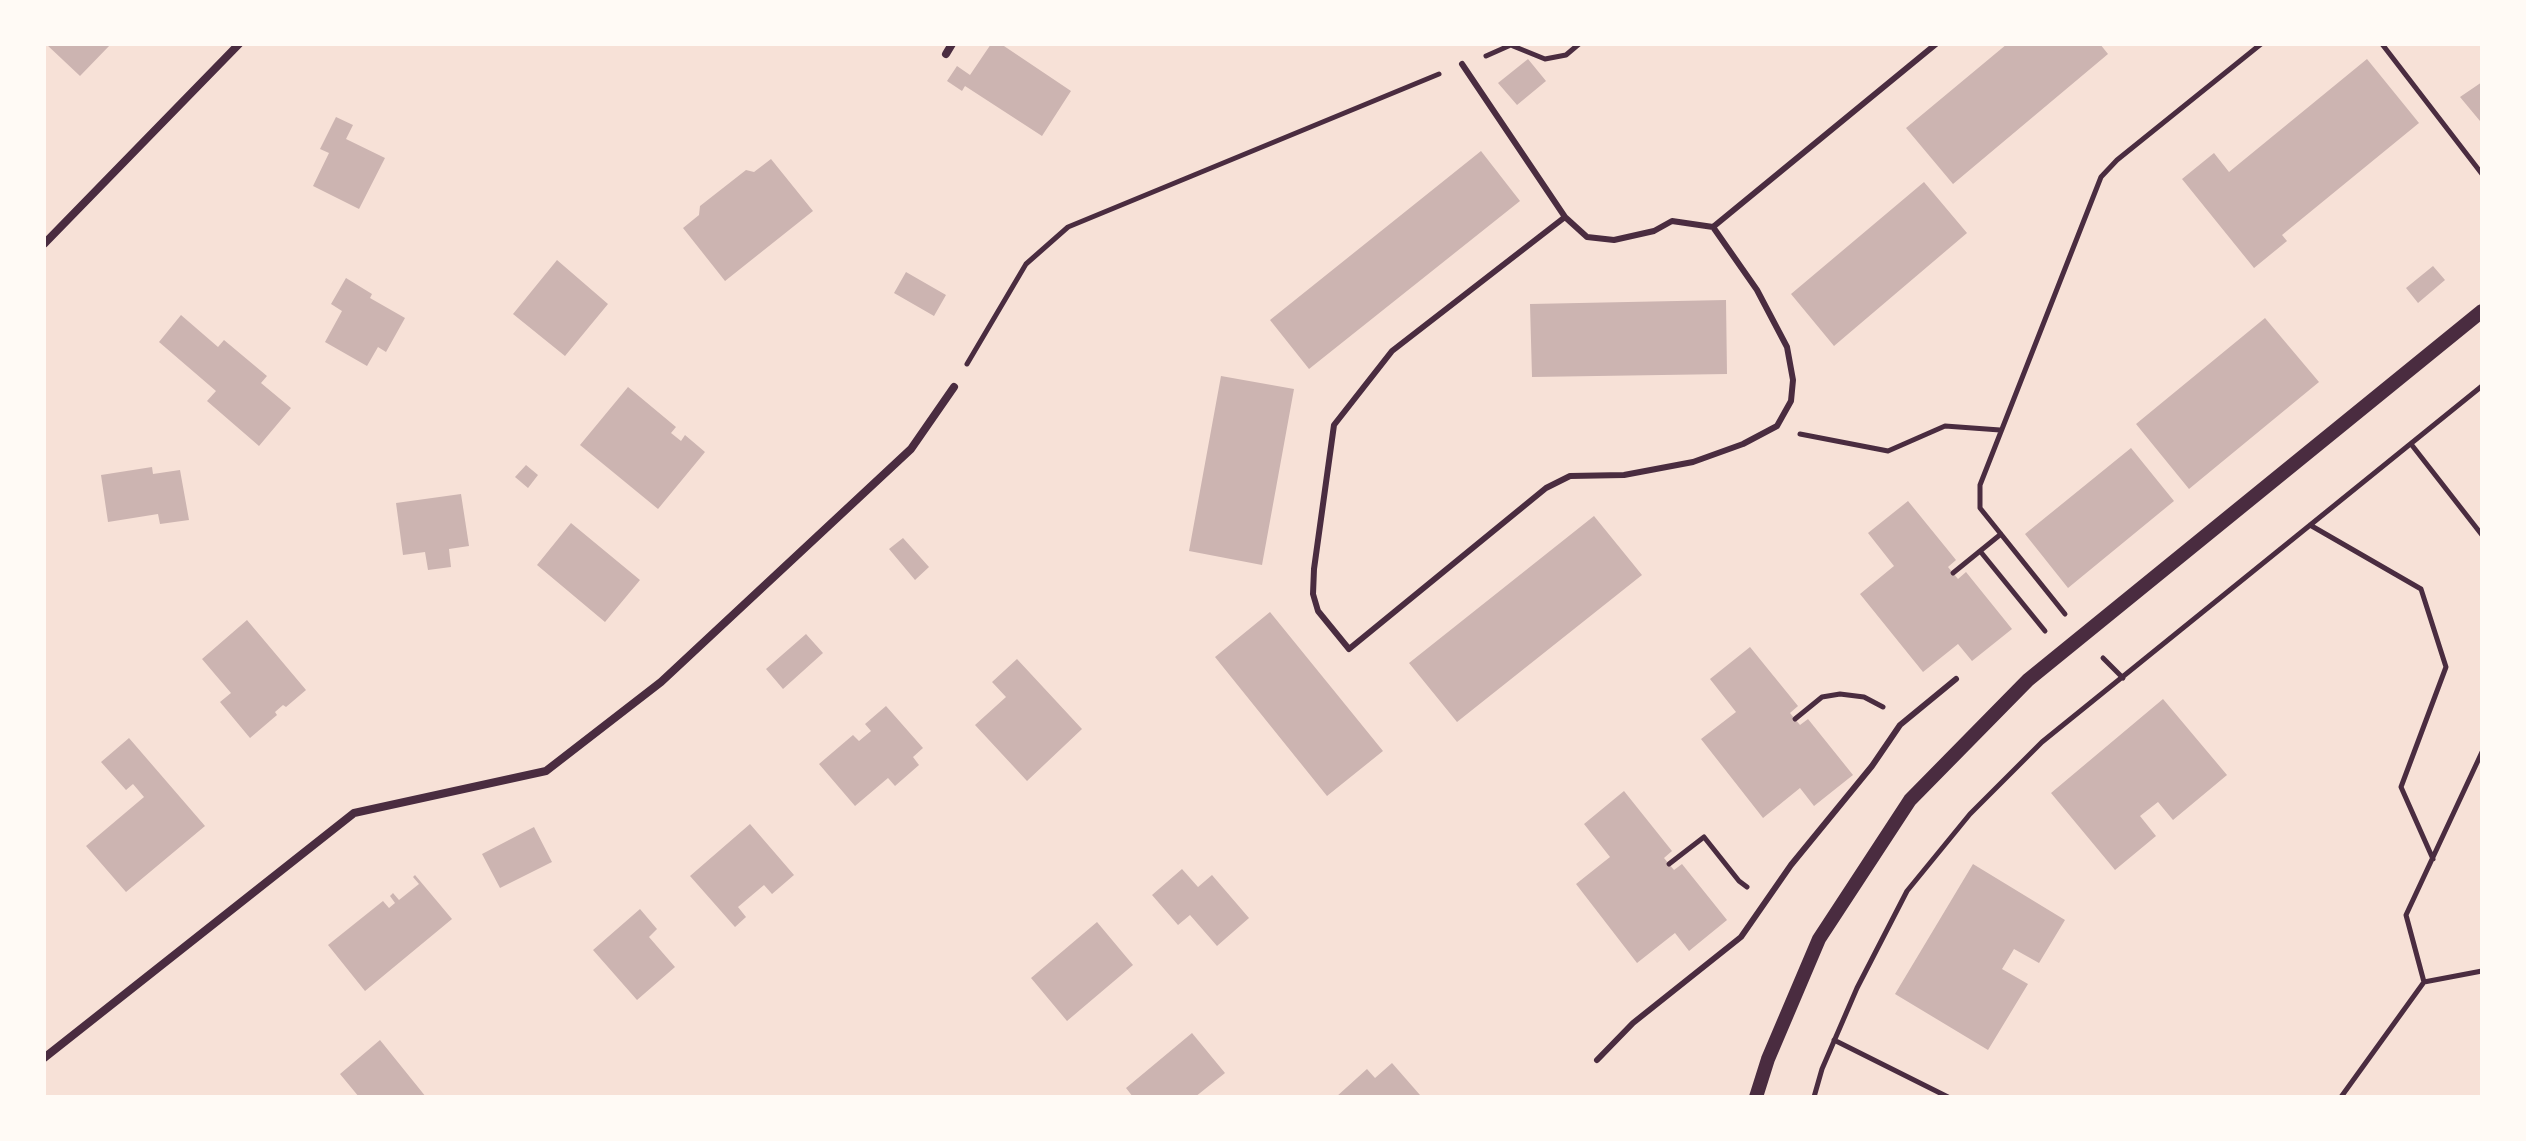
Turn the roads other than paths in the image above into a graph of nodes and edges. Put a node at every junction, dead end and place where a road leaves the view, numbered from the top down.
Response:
1 (239, 44) edge
2 (952, 44) edge
3 (1936, 44) edge
4 (946, 54) dead end
5 (1462, 64) road end
6 (1565, 217) junction
7 (1713, 227) junction
8 (44, 244) edge
9 (2482, 311) edge
10 (954, 387) road end
11 (1956, 679) dead end
12 (44, 1058) edge
13 (1597, 1060) dead end
14 (1756, 1097) edge

1 - 8 street
2 - 4 street
3 - 7 lane
5 - 6 lane
6 - 7 lane
6 - 7 lane
9 - 14 street
10 - 12 street
11 - 13 lane

